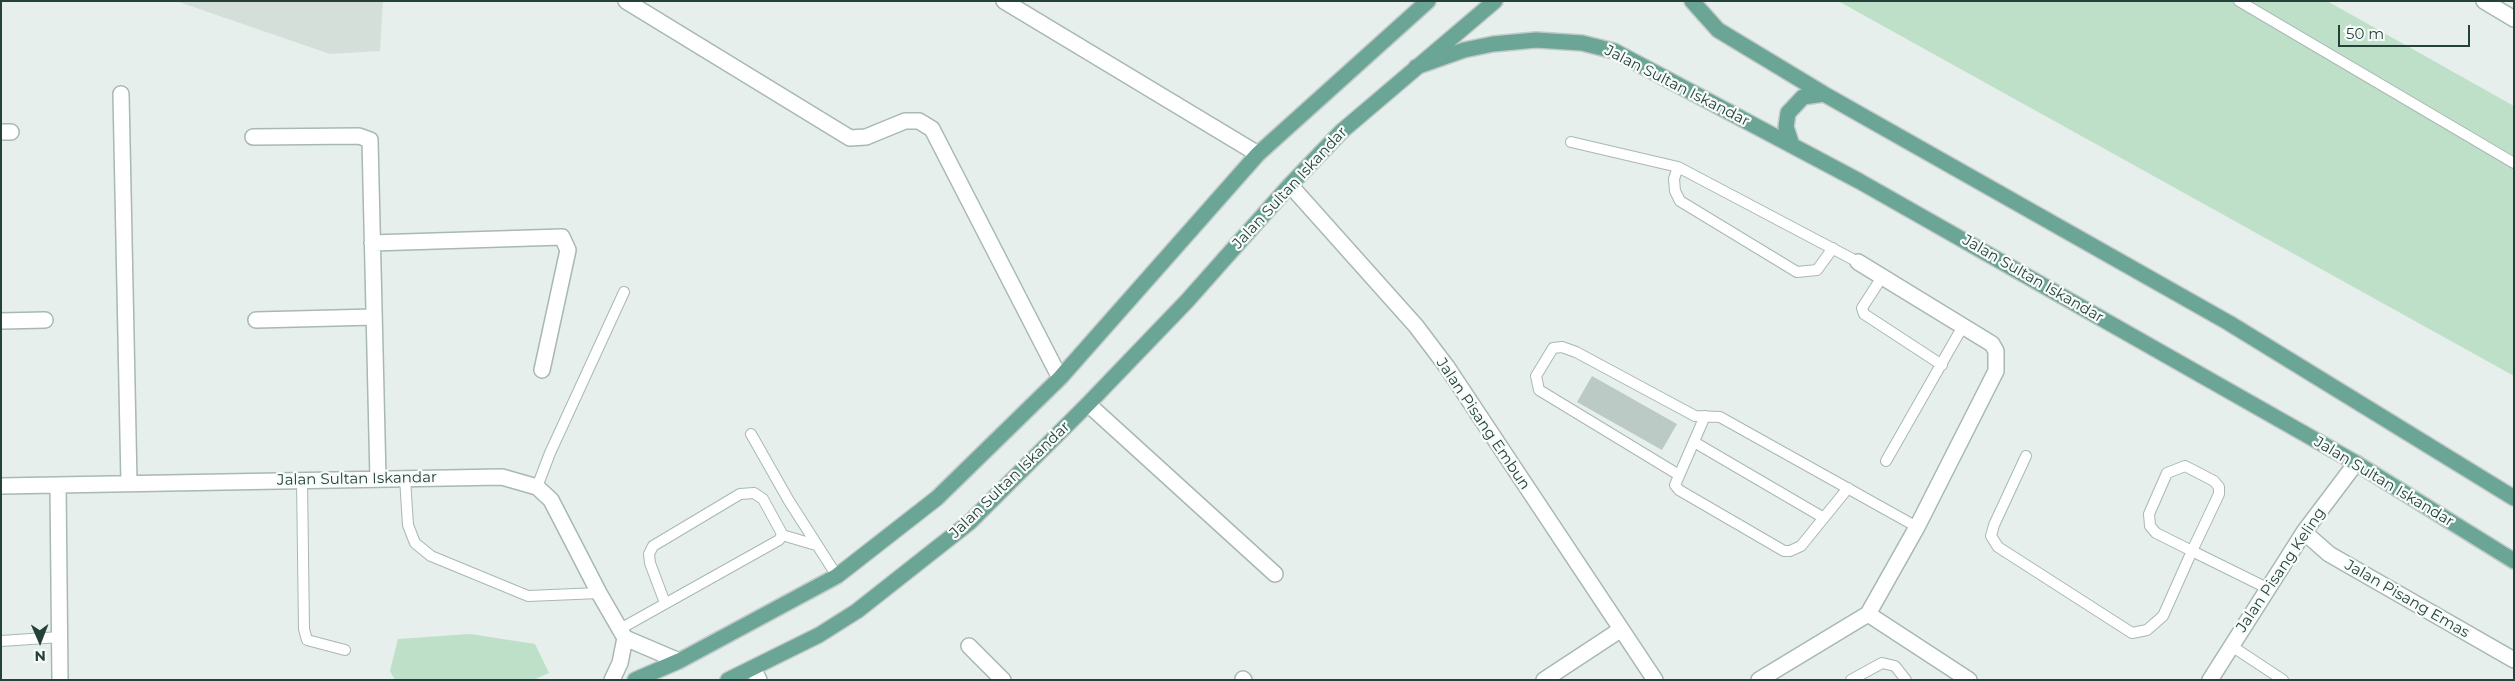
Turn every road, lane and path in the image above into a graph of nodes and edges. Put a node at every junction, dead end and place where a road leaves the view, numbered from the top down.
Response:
1 (626, 1) edge
2 (1004, 1) edge
3 (1428, 1) edge
4 (1495, 1) edge
5 (1692, 1) edge
6 (2239, 1) edge
7 (2484, 1) edge
8 (2514, 19) edge
9 (1416, 67) junction
10 (121, 94) dead end
11 (1824, 94) junction
12 (253, 137) dead end
13 (1571, 142) dead end
14 (1792, 145) junction
15 (1258, 154) junction
16 (2514, 163) edge
17 (1678, 167) junction
18 (1290, 185) junction
19 (372, 243) junction
20 (1833, 248) junction
21 (1858, 262) joint
22 (1882, 277) junction
23 (624, 292) dead end
24 (374, 317) junction
25 (45, 320) dead end
26 (256, 320) dead end
27 (1, 321) edge
28 (1963, 326) junction
29 (1942, 365) junction
30 (542, 370) dead end
31 (1060, 378) junction
32 (1088, 404) junction
33 (1705, 416) junction
34 (751, 434) dead end
35 (1694, 442) junction
36 (2026, 456) dead end
37 (1886, 461) dead end
38 (2356, 463) junction
39 (1680, 475) junction
40 (405, 478) junction
41 (378, 479) junction
42 (302, 480) junction
43 (129, 483) junction
44 (58, 485) junction
45 (1, 486) edge
46 (537, 488) junction
47 (1848, 488) junction
48 (2514, 498) edge
49 (1824, 518) junction
50 (1918, 528) junction
51 (2304, 532) junction
52 (782, 535) junction
53 (816, 545) junction
54 (2192, 551) junction
55 (2514, 561) edge
56 (1275, 574) dead end
57 (837, 576) junction
58 (2267, 588) junction
59 (599, 592) junction
60 (665, 603) junction
61 (1868, 614) junction
62 (1620, 630) junction
63 (622, 633) junction
64 (60, 637) junction
65 (1, 641) edge
66 (2230, 645) junction
67 (969, 646) dead end
68 (345, 650) dead end
69 (679, 660) junction
70 (2514, 660) edge
71 (756, 674) edge
72 (60, 680) edge
73 (612, 680) edge
74 (635, 680) edge
75 (728, 680) edge
76 (1003, 680) edge
77 (1544, 680) edge
78 (1655, 680) edge
79 (1759, 680) edge
80 (1852, 680) edge
81 (1906, 680) edge
82 (1969, 680) edge
83 (2210, 680) edge
84 (2283, 680) edge

1 - 31 street
2 - 15 street
3 - 15 main road
4 - 9 main road
5 - 11 main road
6 - 16 lane
7 - 8 street
9 - 14 main road, Jalan Sultan Iskandar
9 - 18 main road, Jalan Sultan Iskandar
10 - 43 street
11 - 14 main road
11 - 48 main road
12 - 19 street
13 - 17 lane
14 - 38 main road, Jalan Sultan Iskandar
15 - 31 main road
17 - 20 lane
17 - 20 lane
18 - 32 main road, Jalan Sultan Iskandar
18 - 62 street, Jalan Pisang Embun
19 - 24 street
19 - 30 street
20 - 21 lane
21 - 22 street
22 - 28 street
22 - 29 lane
23 - 46 lane
24 - 26 street
24 - 41 street
25 - 27 street
28 - 29 lane
28 - 50 street
29 - 37 lane
31 - 57 main road
32 - 56 street
32 - 71 main road, Jalan Sultan Iskandar
33 - 35 lane
33 - 39 lane
33 - 47 lane
34 - 53 lane
35 - 39 lane
35 - 49 lane
36 - 54 lane
38 - 51 street, Jalan Pisang Keling
38 - 55 main road, Jalan Sultan Iskandar
39 - 49 lane
40 - 41 street, Jalan Sultan Iskandar
40 - 46 street, Jalan Sultan Iskandar
40 - 59 lane
41 - 42 street, Jalan Sultan Iskandar
42 - 43 street, Jalan Sultan Iskandar
42 - 68 lane
43 - 44 street, Jalan Sultan Iskandar
44 - 45 street, Jalan Sultan Iskandar
44 - 64 street
46 - 59 street, Jalan Sultan Iskandar
47 - 49 lane
47 - 50 lane
50 - 61 street
51 - 58 street, Jalan Pisang Keling
51 - 70 street, Jalan Pisang Emas
52 - 53 lane
52 - 60 lane
52 - 60 lane
53 - 57 lane
54 - 54 lane
54 - 58 lane
57 - 69 main road
58 - 66 street, Jalan Pisang Keling
59 - 63 street, Jalan Sultan Iskandar
60 - 63 lane
61 - 79 street
61 - 82 street
62 - 77 street
62 - 78 street, Jalan Pisang Embun
63 - 69 street
63 - 73 street
64 - 65 lane
64 - 72 street
66 - 83 street, Jalan Pisang Keling
66 - 84 lane
67 - 76 street
69 - 74 main road
71 - 75 main road, Jalan Sultan Iskandar
80 - 81 lane

